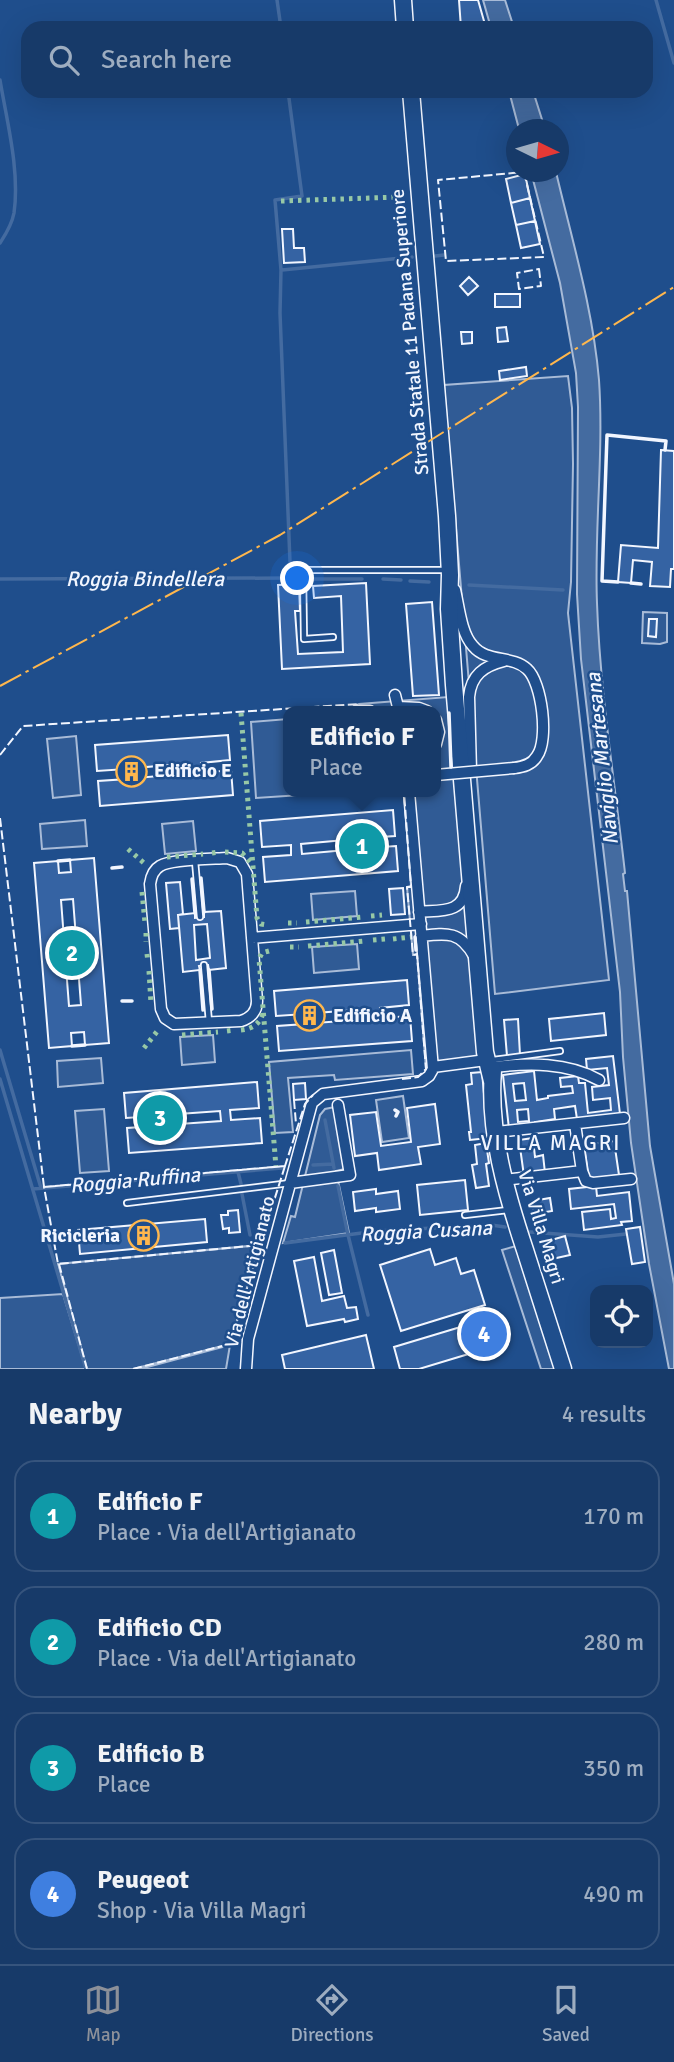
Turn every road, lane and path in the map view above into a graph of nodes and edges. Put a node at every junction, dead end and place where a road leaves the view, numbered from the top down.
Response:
1 (403, 0) edge
2 (404, 21) edge
3 (412, 98) edge
4 (452, 578) junction
5 (333, 637) dead end
6 (507, 660) junction
7 (396, 695) dead end
8 (398, 706) edge
9 (460, 756) junction
10 (471, 771) junction
11 (441, 775) edge
12 (409, 797) edge
13 (195, 861) junction
14 (419, 912) junction
15 (200, 917) dead end
16 (421, 924) junction
17 (421, 936) junction
18 (252, 938) junction
19 (478, 962) junction
20 (204, 965) dead end
21 (484, 990) junction
22 (209, 1023) junction
23 (560, 1051) dead end
24 (433, 1066) junction
25 (491, 1067) junction
26 (599, 1080) dead end
27 (338, 1105) dead end
28 (624, 1118) dead end
29 (575, 1124) junction
30 (496, 1132) junction
31 (582, 1171) junction
32 (631, 1179) dead end
33 (504, 1180) junction
34 (290, 1183) junction
35 (127, 1203) dead end
36 (512, 1210) junction
37 (465, 1215) dead end
38 (246, 1369) edge
39 (563, 1369) edge

1 - 2 main road
3 - 4 main road, Strada Statale 11 Padana Superiore
4 - 5 lane
4 - 6 street
4 - 9 main road, Strada Statale 11 Padana Superiore
4 - 10 main road, Strada Statale 11 Padana Superiore
6 - 10 street
6 - 11 street, bridge
7 - 8 street
9 - 14 street
9 - 19 main road, Strada Statale 11 Padana Superiore
10 - 21 main road, Strada Statale 11 Padana Superiore
12 - 14 street
13 - 15 lane
13 - 18 street
13 - 22 street
14 - 16 street
16 - 17 street
16 - 18 street
17 - 19 street
17 - 24 street
18 - 22 street
19 - 21 main road, Strada Statale 11 Padana Superiore
20 - 22 lane
21 - 25 main road, Via Villa Magri
23 - 25 lane
24 - 25 street
24 - 34 street, Via dell'Artigianato
25 - 26 street
25 - 30 main road, Via Villa Magri
27 - 34 street
28 - 29 street
29 - 30 street
29 - 31 street
30 - 33 main road, Via Villa Magri
31 - 32 street
31 - 33 street
33 - 36 main road, Via Villa Magri
34 - 35 lane, Via dell'Artigianato
34 - 38 street, Via dell'Artigianato
36 - 37 lane
36 - 39 main road, Via Villa Magri

